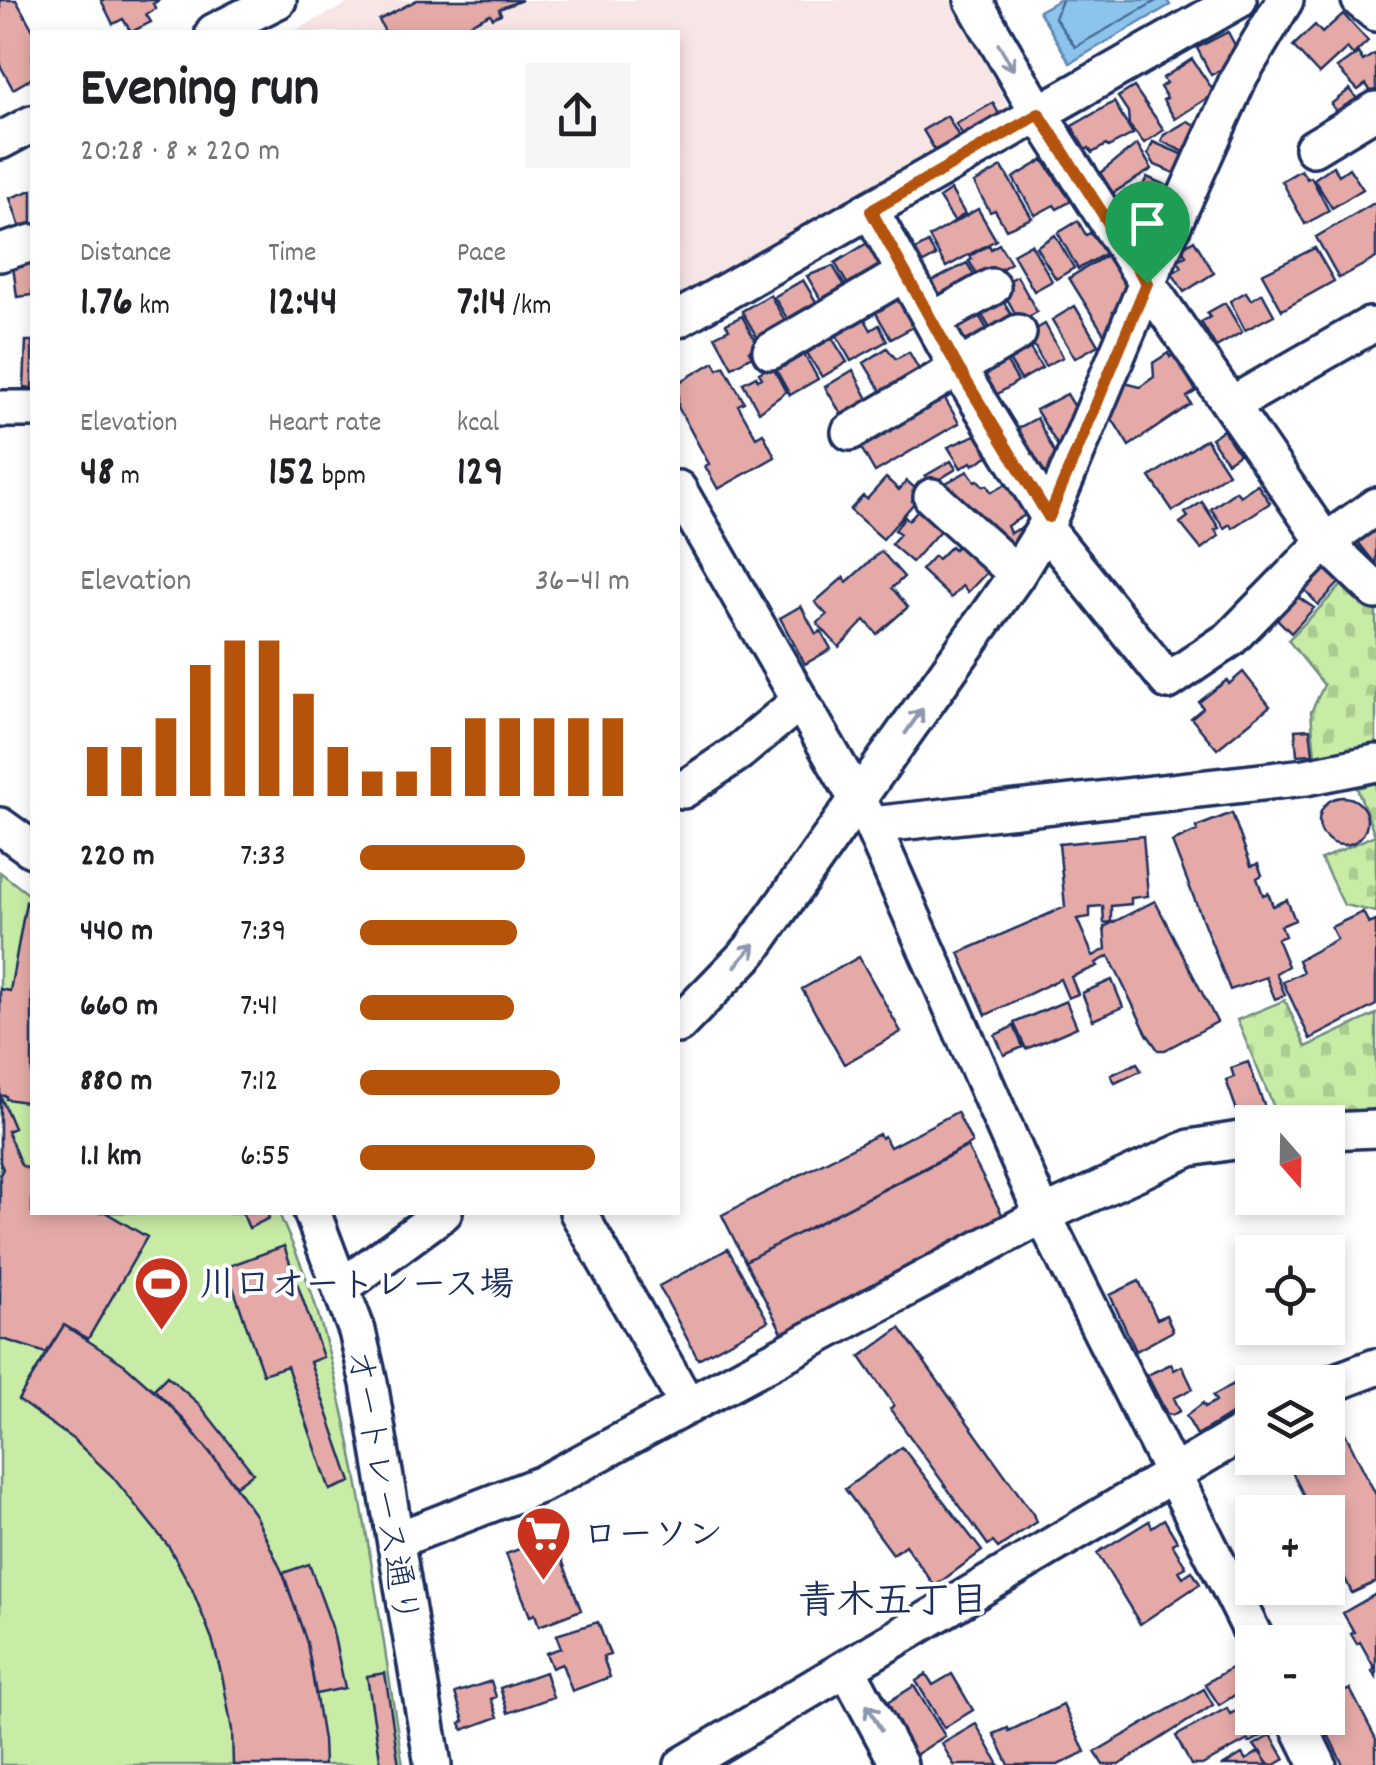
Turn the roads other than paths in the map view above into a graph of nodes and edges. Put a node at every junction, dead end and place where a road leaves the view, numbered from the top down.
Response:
1 (278, 0) edge
2 (973, 0) edge
3 (1238, 0) edge
4 (1285, 0) edge
5 (1360, 0) edge
6 (1376, 13) edge
7 (218, 30) edge
8 (1376, 110) edge
9 (1039, 114) junction
10 (30, 125) edge
11 (0, 141) edge
12 (1313, 148) dead end
13 (871, 211) junction
14 (30, 244) edge
15 (0, 253) edge
16 (905, 273) junction
17 (1147, 283) junction
18 (992, 287) dead end
19 (680, 318) edge
20 (932, 321) junction
21 (1369, 326) dead end
22 (1018, 333) dead end
23 (771, 351) dead end
24 (958, 368) junction
25 (1231, 405) junction
26 (0, 408) edge
27 (30, 409) edge
28 (850, 432) dead end
29 (680, 492) edge
30 (932, 497) dead end
31 (1376, 506) edge
32 (1047, 522) junction
33 (1325, 542) junction
34 (1017, 574) junction
35 (1376, 592) edge
36 (800, 701) junction
37 (1376, 764) edge
38 (682, 790) dead end
39 (865, 813) junction
40 (0, 826) edge
41 (30, 848) edge
42 (680, 1023) edge
43 (1376, 1129) edge
44 (1345, 1130) edge
45 (1235, 1141) edge
46 (313, 1215) edge
47 (440, 1215) edge
48 (580, 1215) edge
49 (1044, 1215) junction
50 (342, 1287) junction
51 (1376, 1367) edge
52 (1345, 1378) edge
53 (688, 1406) junction
54 (1235, 1437) edge
55 (1172, 1474) junction
56 (396, 1540) junction
57 (1248, 1625) edge
58 (848, 1670) junction
59 (1303, 1735) edge
60 (434, 1765) edge
61 (682, 1765) edge
62 (899, 1765) edge
63 (1318, 1765) edge

1 - 7 street
2 -> 9 street
3 - 9 street
4 - 17 street
5 - 6 street
8 - 12 street
9 - 13 street
9 - 17 street
10 - 11 street
13 - 16 street
13 - 19 street
14 - 15 street
16 - 20 street
16 - 23 street
17 - 25 street
17 - 32 street
18 - 20 street
20 - 24 street
21 - 25 street
22 - 24 street
24 - 28 street
24 - 32 street
25 - 33 street
26 - 27 street
29 - 36 street
30 - 34 street
31 - 33 street
32 - 33 street
32 - 34 street
33 - 35 street
39 -> 34 street
36 - 38 street
36 - 39 street
37 - 39 street
42 -> 39 street
39 - 49 street
40 - 41 street
43 - 44 street
45 - 49 street
46 - 50 street, オートレース通り
47 - 50 street
48 - 53 street
49 - 53 street
49 - 55 street
50 - 56 street, オートレース通り
51 - 52 street
53 - 56 street
54 - 55 street
55 - 57 street
55 - 58 street
56 - 60 street, オートレース通り
58 - 61 street
62 -> 58 street
59 - 63 street

